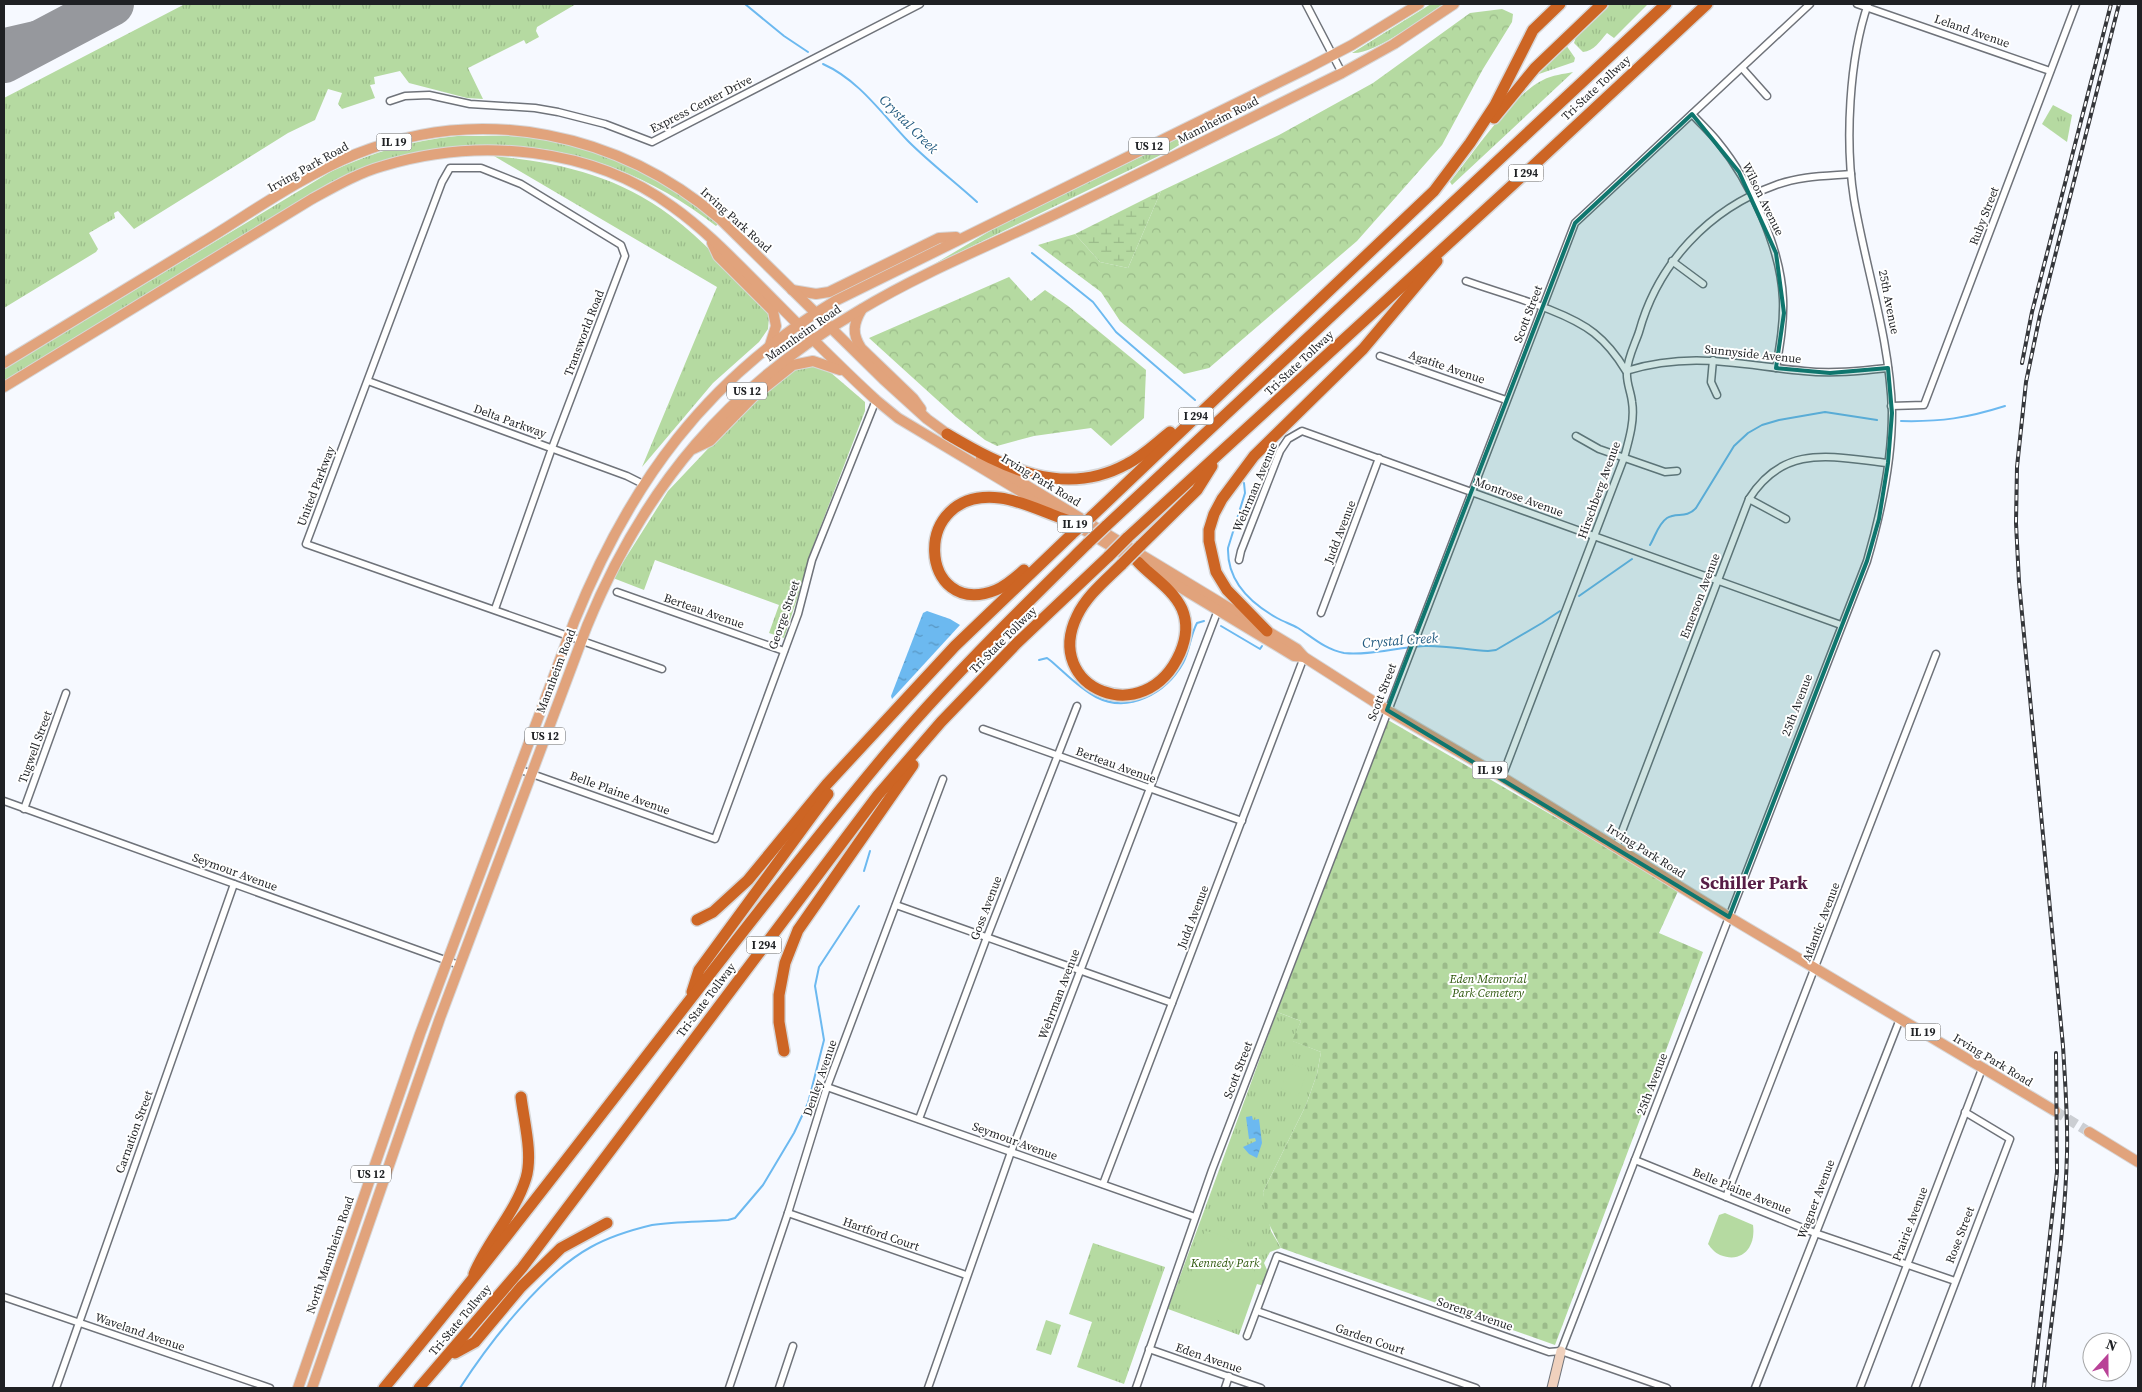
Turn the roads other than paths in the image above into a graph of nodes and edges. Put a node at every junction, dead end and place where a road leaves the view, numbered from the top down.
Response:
1 (920, 4) edge
2 (1306, 4) edge
3 (1419, 4) edge
4 (1454, 4) edge
5 (1560, 4) edge
6 (1602, 4) edge
7 (1666, 4) edge
8 (1707, 4) edge
9 (1810, 4) edge
10 (1857, 4) edge
11 (2076, 4) edge
12 (1867, 5) edge
13 (1333, 55) junction
14 (1742, 68) junction
15 (2050, 71) junction
16 (1342, 73) junction
17 (1766, 96) dead end
18 (390, 101) dead end
19 (1692, 114) junction
20 (450, 168) joint
21 (1851, 174) junction
22 (1442, 181) junction
23 (1751, 195) junction
24 (1460, 232) junction
25 (708, 235) junction
26 (964, 236) junction
27 (1672, 261) junction
28 (1466, 281) dead end
29 (1703, 284) dead end
30 (792, 290) junction
31 (862, 308) junction
32 (1542, 308) junction
33 (816, 313) junction
34 (798, 324) junction
35 (831, 328) junction
36 (814, 339) junction
37 (1275, 341) junction
38 (770, 345) junction
39 (1380, 356) dead end
40 (1713, 360) junction
41 (4, 364) edge
42 (1776, 368) junction
43 (1888, 368) junction
44 (1626, 371) junction
45 (845, 372) junction
46 (368, 381) junction
47 (4, 387) edge
48 (1717, 395) dead end
49 (876, 400) junction
50 (1506, 400) junction
51 (1891, 406) junction
52 (927, 419) junction
53 (1302, 430) joint
54 (947, 434) junction
55 (1576, 436) dead end
56 (552, 448) junction
57 (688, 452) junction
58 (1219, 454) junction
59 (1380, 458) junction
60 (1624, 458) junction
61 (1888, 463) junction
62 (1677, 471) dead end
63 (643, 484) junction
64 (1472, 492) junction
65 (1748, 499) junction
66 (1786, 519) dead end
67 (1070, 529) junction
68 (1595, 536) junction
69 (1239, 560) dead end
70 (1138, 562) junction
71 (1718, 581) junction
72 (617, 592) dead end
73 (495, 609) junction
74 (1218, 610) junction
75 (1321, 613) dead end
76 (1841, 625) junction
77 (1266, 631) junction
78 (569, 635) junction
79 (582, 640) junction
80 (784, 650) junction
81 (1936, 654) dead end
82 (1304, 657) junction
83 (662, 669) dead end
84 (66, 693) dead end
85 (1077, 706) dead end
86 (1387, 710) junction
87 (941, 722) junction
88 (983, 729) dead end
89 (864, 747) junction
90 (1057, 756) junction
91 (518, 769) junction
92 (531, 773) junction
93 (1502, 777) junction
94 (943, 778) dead end
95 (1149, 788) junction
96 (4, 801) edge
97 (24, 809) junction
98 (1242, 821) junction
99 (715, 839) joint
100 (1616, 847) junction
101 (234, 884) junction
102 (896, 905) junction
103 (1729, 917) junction
104 (697, 920) dead end
105 (987, 937) junction
106 (446, 960) junction
107 (459, 965) junction
108 (1816, 967) junction
109 (1080, 970) junction
110 (689, 1000) junction
111 (1172, 1003) junction
112 (1900, 1019) junction
113 (784, 1051) dead end
114 (1982, 1069) junction
115 (827, 1087) junction
116 (521, 1097) dead end
117 (2055, 1111) tunnel mouth
118 (1965, 1112) junction
119 (919, 1119) junction
120 (2089, 1132) tunnel mouth
121 (1011, 1152) junction
122 (1636, 1160) junction
123 (2138, 1162) edge
124 (1103, 1184) junction
125 (1726, 1197) junction
126 (788, 1213) junction
127 (1195, 1217) junction
128 (607, 1223) dead end
129 (1815, 1233) junction
130 (1908, 1264) junction
131 (966, 1275) junction
132 (1955, 1280) junction
133 (469, 1287) junction
134 (4, 1297) edge
135 (1257, 1311) junction
136 (78, 1323) junction
137 (1248, 1336) dead end
138 (793, 1346) dead end
139 (1149, 1349) junction
140 (1561, 1351) junction
141 (447, 1358) junction
142 (1229, 1376) junction
143 (782, 1387) edge
144 (56, 1388) edge
145 (270, 1388) edge
146 (298, 1388) edge
147 (312, 1388) edge
148 (384, 1388) edge
149 (419, 1388) edge
150 (728, 1388) edge
151 (928, 1388) edge
152 (1136, 1388) edge
153 (1225, 1388) edge
154 (1261, 1388) edge
155 (1476, 1388) edge
156 (1552, 1388) edge
157 (1667, 1388) edge
158 (1755, 1388) edge
159 (1860, 1388) edge
160 (1915, 1388) edge

1 - 18 street, Express Center Drive
2 - 13 street
3 - 13 main road, Mannheim Road / US 12
4 - 16 main road, Mannheim Road / US 12
5 - 22 highway, I 294
6 - 22 highway, I 294
7 - 110 highway, Tri-State Tollway / I 294, bridge
8 - 24 highway, Tri-State Tollway / I 294
9 - 14 street, Scott Street
10 - 12 street, Leland Avenue
11 - 15 street, Ruby Street
12 - 15 street, Leland Avenue
12 - 21 street, 25th Avenue
13 - 16 street
13 - 26 main road, Mannheim Road / US 12
14 - 17 street
14 - 19 street, Scott Street
15 - 51 street, Ruby Street
16 - 31 main road, Mannheim Road / US 12
19 - 23 street, Wilson Avenue
19 - 32 street, Scott Street
20 - 46 street, United Parkway
20 - 56 street, Transworld Road
21 - 23 street
21 - 43 street, 25th Avenue
22 - 37 highway, I 294
23 - 27 street
23 - 42 street, Wilson Avenue
24 - 58 highway, Tri-State Tollway / I 294
24 - 77 highway
25 - 34 main road, Irving Park Road / IL 19
25 - 38 main road
25 - 47 main road, Irving Park Road / IL 19
26 - 30 main road
26 - 33 main road, Mannheim Road / US 12
27 - 29 street
27 - 44 street
28 - 32 street
30 - 33 main road, Irving Park Road / IL 19
30 - 41 main road, Irving Park Road / IL 19
31 - 35 main road, Mannheim Road / US 12
31 - 52 main road
32 - 44 street
32 - 50 street, Scott Street
33 - 34 main road, Mannheim Road / US 12
33 - 35 main road, Irving Park Road / IL 19
34 - 36 main road, Irving Park Road / IL 19
34 - 38 main road, Mannheim Road / US 12
35 - 36 main road, Mannheim Road / US 12
35 - 52 main road, Irving Park Road / IL 19
36 - 45 main road, Irving Park Road / IL 19
36 - 57 main road, Mannheim Road / US 12
37 - 54 highway
37 - 67 highway, I 294, bridge
38 - 63 main road, Mannheim Road / US 12
39 - 50 street, Agatite Avenue
40 - 42 street, Sunnyside Avenue
40 - 44 street, Sunnyside Avenue
40 - 48 street
42 - 43 street, Sunnyside Avenue
43 - 51 street, 25th Avenue
44 - 60 street, Hirschberg Avenue
45 - 49 main road, Irving Park Road / IL 19
45 - 57 main road
46 - 56 street, Delta Parkway
46 - 73 street, United Parkway
49 - 67 main road, Irving Park Road / IL 19
49 - 80 street, George Street
50 - 64 street, Scott Street
51 - 61 street, 25th Avenue
52 - 54 main road, Irving Park Road / IL 19
53 - 59 street, Montrose Avenue
53 - 69 street, Wehrman Avenue
54 - 77 main road, Irving Park Road / IL 19
55 - 60 street
56 - 63 street, Delta Parkway
56 - 73 street, Transworld Road
57 - 79 main road, Mannheim Road / US 12
58 - 70 highway, bridge
58 - 87 highway, Tri-State Tollway / I 294, bridge
59 - 64 street, Montrose Avenue
59 - 75 street, Judd Avenue
60 - 62 street
60 - 68 street, Hirschberg Avenue
61 - 65 street, Emerson Avenue
61 - 76 street, 25th Avenue
63 - 78 main road, Mannheim Road / US 12
64 - 68 street, Montrose Avenue
64 - 86 street, Scott Street
65 - 66 street
65 - 71 street, Emerson Avenue
67 - 67 highway
67 - 70 main road, Irving Park Road / IL 19
67 - 89 highway, I 294
68 - 71 street, Montrose Avenue
68 - 93 street, Hirschberg Avenue
70 - 74 main road, Irving Park Road / IL 19
71 - 76 street, Montrose Avenue
71 - 100 street, Emerson Avenue
72 - 80 street, Berteau Avenue
73 - 78 street, United Parkway
74 - 82 main road, Irving Park Road / IL 19
74 - 95 street, Wehrman Avenue
76 - 103 street, 25th Avenue
77 - 82 main road, Irving Park Road / IL 19
78 - 79 street, United Parkway
78 - 91 main road, Mannheim Road / US 12
79 - 83 street, United Parkway
79 - 92 main road, Mannheim Road / US 12
80 - 99 street, George Street
81 - 108 street, Atlantic Avenue
82 - 86 main road, Irving Park Road / IL 19
82 - 98 street, Judd Avenue
84 - 97 street, Tugwell Street
85 - 90 street, Goss Avenue
86 - 93 main road, Irving Park Road / IL 19
86 - 127 street, Scott Street
87 - 113 highway
87 - 141 highway, Tri-State Tollway / I 294
88 - 90 street, Berteau Avenue
89 - 104 highway
89 - 110 highway, I 294
90 - 95 street, Berteau Avenue
90 - 105 street, Goss Avenue
91 - 92 street, Belle Plaine Avenue
91 - 106 main road, Mannheim Road / US 12
92 - 99 street, Belle Plaine Avenue
92 - 107 main road, Mannheim Road / US 12
93 - 100 main road, Irving Park Road / IL 19
94 - 102 street, Denley Avenue
95 - 98 street, Berteau Avenue
95 - 109 street, Wehrman Avenue
96 - 97 street, Seymour Avenue
97 - 101 street, Seymour Avenue
98 - 111 street, Judd Avenue
100 - 103 main road, Irving Park Road / IL 19
101 - 106 street, Seymour Avenue
101 - 136 street, Carnation Street
102 - 105 street
102 - 115 street, Denley Avenue
103 - 108 main road, Irving Park Road / IL 19
103 - 122 street, 25th Avenue
105 - 109 street
105 - 119 street, Goss Avenue
106 - 107 street, Seymour Avenue
106 - 146 main road, North Mannheim Road / US 12
107 - 147 main road, US 12
108 - 112 main road, Irving Park Road / IL 19
108 - 125 street, Atlantic Avenue
109 - 111 street
109 - 121 street, Wehrman Avenue
110 - 133 highway, Tri-State Tollway / I 294
111 - 124 street, Judd Avenue
112 - 114 main road, Irving Park Road / IL 19
112 - 129 street, Wagner Avenue
114 - 117 main road, Irving Park Road / IL 19
114 - 118 street, Prairie Avenue
115 - 119 street, Seymour Avenue
115 - 126 street, Denley Avenue
116 - 133 highway
118 - 130 street, Prairie Avenue
118 - 132 street, Rose Street
119 - 121 street, Seymour Avenue
120 - 123 main road
121 - 124 street, Seymour Avenue
121 - 131 street, Wehrman Avenue
122 - 125 street, Belle Plaine Avenue
122 - 140 street, 25th Avenue
124 - 127 street, Seymour Avenue
125 - 129 street, Belle Plaine Avenue
126 - 131 street, Hartford Court
126 - 150 street, Denley Avenue
127 - 139 street, Scott Street
128 - 141 highway
129 - 130 street, Belle Plaine Avenue
129 - 158 street, Wagner Avenue
130 - 132 street, Belle Plaine Avenue
130 - 159 street, Prairie Avenue
131 - 151 street, Wehrman Avenue
132 - 160 street, Rose Street
133 - 148 highway, Tri-State Tollway / I 294
134 - 136 street, Waveland Avenue
135 - 137 street
135 - 140 street, Soreng Avenue
135 - 155 street, Garden Court
136 - 144 street, Carnation Street
136 - 145 street, Waveland Avenue
138 - 143 street
139 - 142 street, Eden Avenue
139 - 152 street, Scott Street
140 - 156 street, 25th Avenue
140 - 157 street, Soreng Avenue
141 - 149 highway, Tri-State Tollway / I 294
142 - 153 street
142 - 154 street, Eden Avenue

